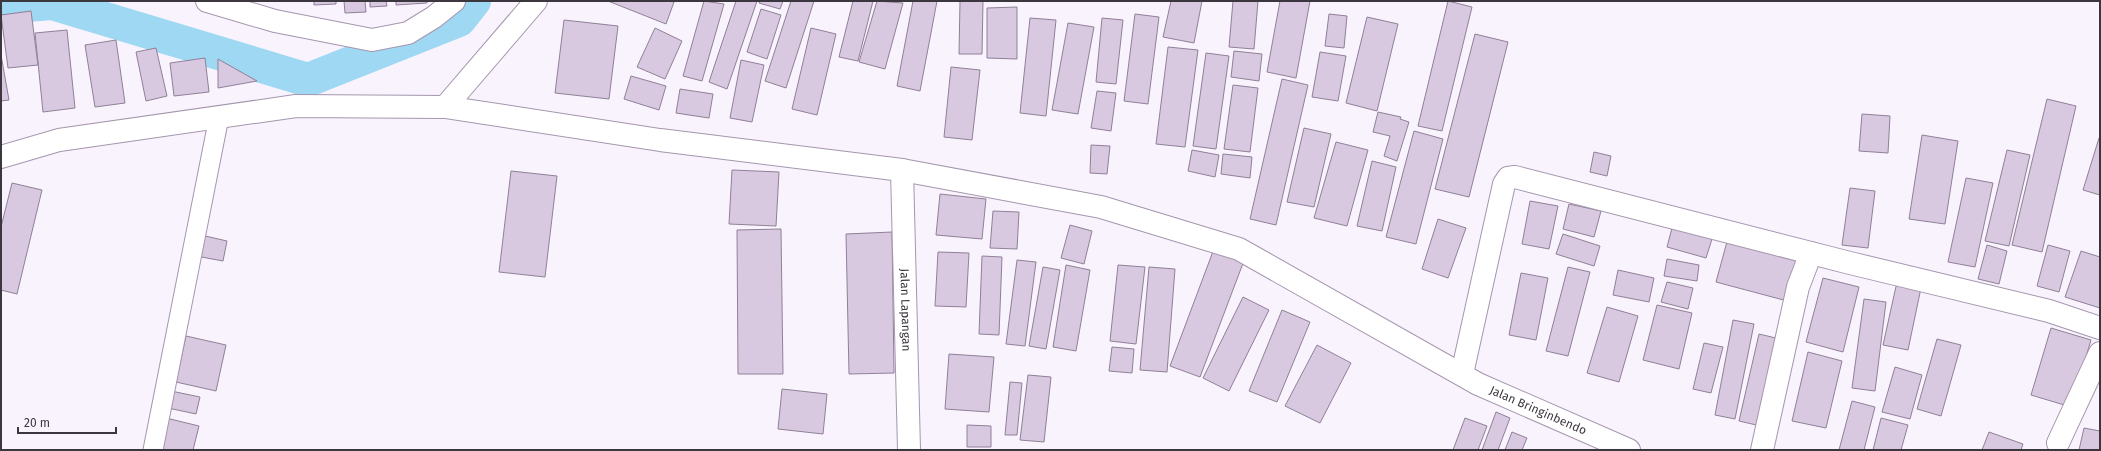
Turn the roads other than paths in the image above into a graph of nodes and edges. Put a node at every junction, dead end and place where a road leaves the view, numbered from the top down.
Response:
1 (207, 1) edge
2 (454, 1) edge
3 (536, 1) edge
4 (445, 107) junction
5 (219, 117) junction
6 (1, 157) edge
7 (902, 170) junction
8 (1811, 253) junction
9 (2100, 328) edge
10 (2100, 353) edge
11 (1455, 370) junction
12 (2058, 443) dead end
13 (153, 450) edge
14 (910, 450) edge
15 (1629, 450) edge
16 (1762, 450) edge

1 - 2 street
3 - 4 street
4 - 5 street, Jalan Bringinbendo
4 - 7 street, Jalan Bringinbendo
5 - 6 street, Jalan Bringinbendo
5 - 13 lane
7 - 11 street, Jalan Bringinbendo
7 - 14 street, Jalan Lapangan
8 - 9 street
8 - 11 street
8 - 16 street
10 - 12 street
11 - 15 street, Jalan Bringinbendo

